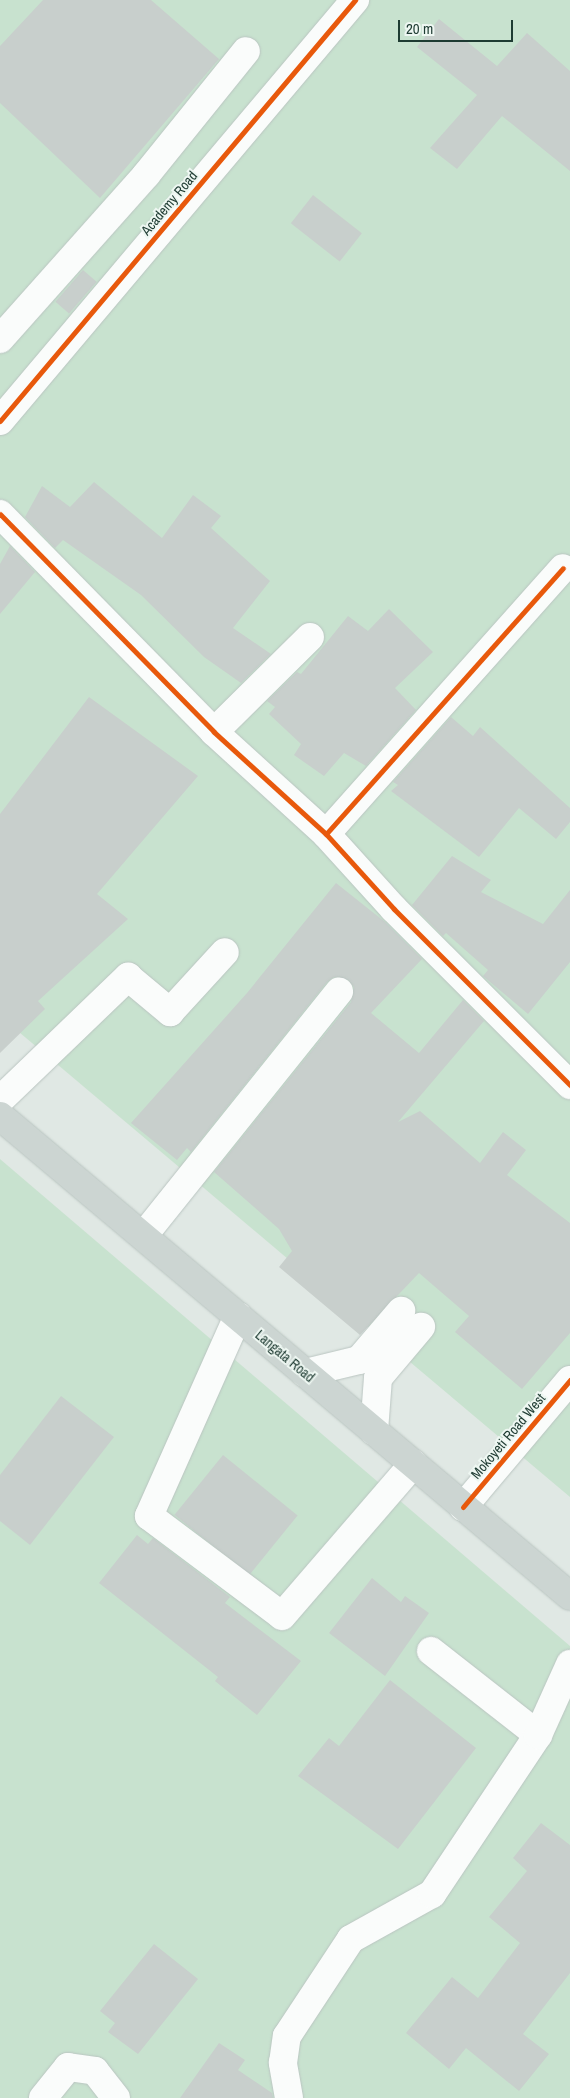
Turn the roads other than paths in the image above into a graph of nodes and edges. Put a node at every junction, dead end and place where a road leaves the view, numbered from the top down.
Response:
1 (356, 0) edge
2 (246, 51) dead end
3 (0, 339) edge
4 (0, 421) edge
5 (0, 514) edge
6 (563, 568) dead end
7 (310, 637) dead end
8 (214, 732) junction
9 (326, 834) junction
10 (225, 952) dead end
11 (339, 992) dead end
12 (570, 1085) edge
13 (0, 1100) edge
14 (0, 1116) edge
15 (144, 1235) junction
16 (238, 1316) junction
17 (305, 1372) junction
18 (570, 1380) edge
19 (374, 1431) junction
20 (413, 1464) junction
21 (463, 1507) junction
22 (570, 1596) edge
23 (431, 1651) dead end
24 (570, 1664) edge
25 (538, 1735) junction
26 (43, 2098) edge
27 (116, 2098) edge
28 (289, 2098) edge

1 - 4 street, Academy Road
2 - 3 street
5 - 8 street
6 - 9 street
7 - 8 street
8 - 9 street
9 - 12 street
10 - 13 street
11 - 15 street
14 - 15 main road, Langata Road
15 - 16 main road, Langata Road
16 - 17 main road, Langata Road
16 - 20 street
17 - 19 main road, Langata Road
17 - 19 street
18 - 21 street, Mokoyeti Road West
19 - 20 main road, Langata Road
20 - 21 main road, Langata Road
21 - 22 main road, Langata Road
23 - 25 street
24 - 25 street
25 - 28 street
26 - 27 street

